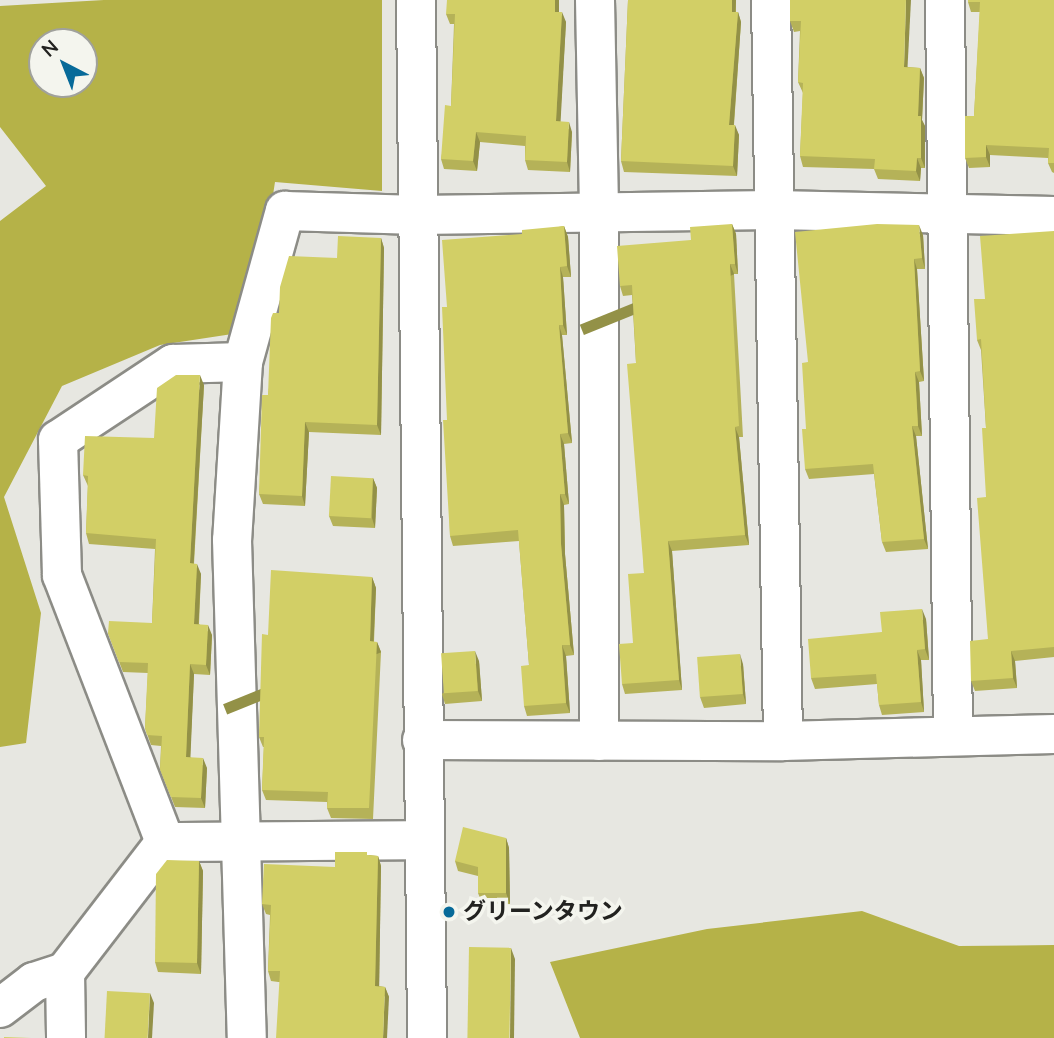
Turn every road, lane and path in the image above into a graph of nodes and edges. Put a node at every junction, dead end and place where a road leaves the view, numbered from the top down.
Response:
1 (415, 0) edge
2 (595, 0) edge
3 (771, 0) edge
4 (945, 0) edge
5 (773, 210) junction
6 (599, 212) junction
7 (945, 214) junction
8 (418, 215) junction
9 (1054, 216) edge
10 (243, 362) junction
11 (1054, 734) edge
12 (953, 735) junction
13 (422, 740) junction
14 (599, 741) junction
15 (783, 741) junction
16 (423, 840) junction
17 (243, 841) junction
18 (165, 842) junction
19 (65, 972) junction
20 (0, 1008) edge
21 (66, 1038) edge
22 (247, 1038) edge
23 (427, 1038) edge

1 - 8 street
2 - 6 street
3 - 5 street
4 - 7 street
5 - 6 street
5 - 7 street
5 - 15 street
6 - 8 street
6 - 14 street
7 - 9 street
7 - 12 street
8 - 10 street
8 - 13 street
10 - 17 street
10 - 18 street
11 - 12 street
12 - 15 street
13 - 14 street
13 - 16 street
14 - 15 street
16 - 17 street
16 - 23 street
17 - 18 street
17 - 22 street
18 - 19 street
19 - 20 street
19 - 21 street

